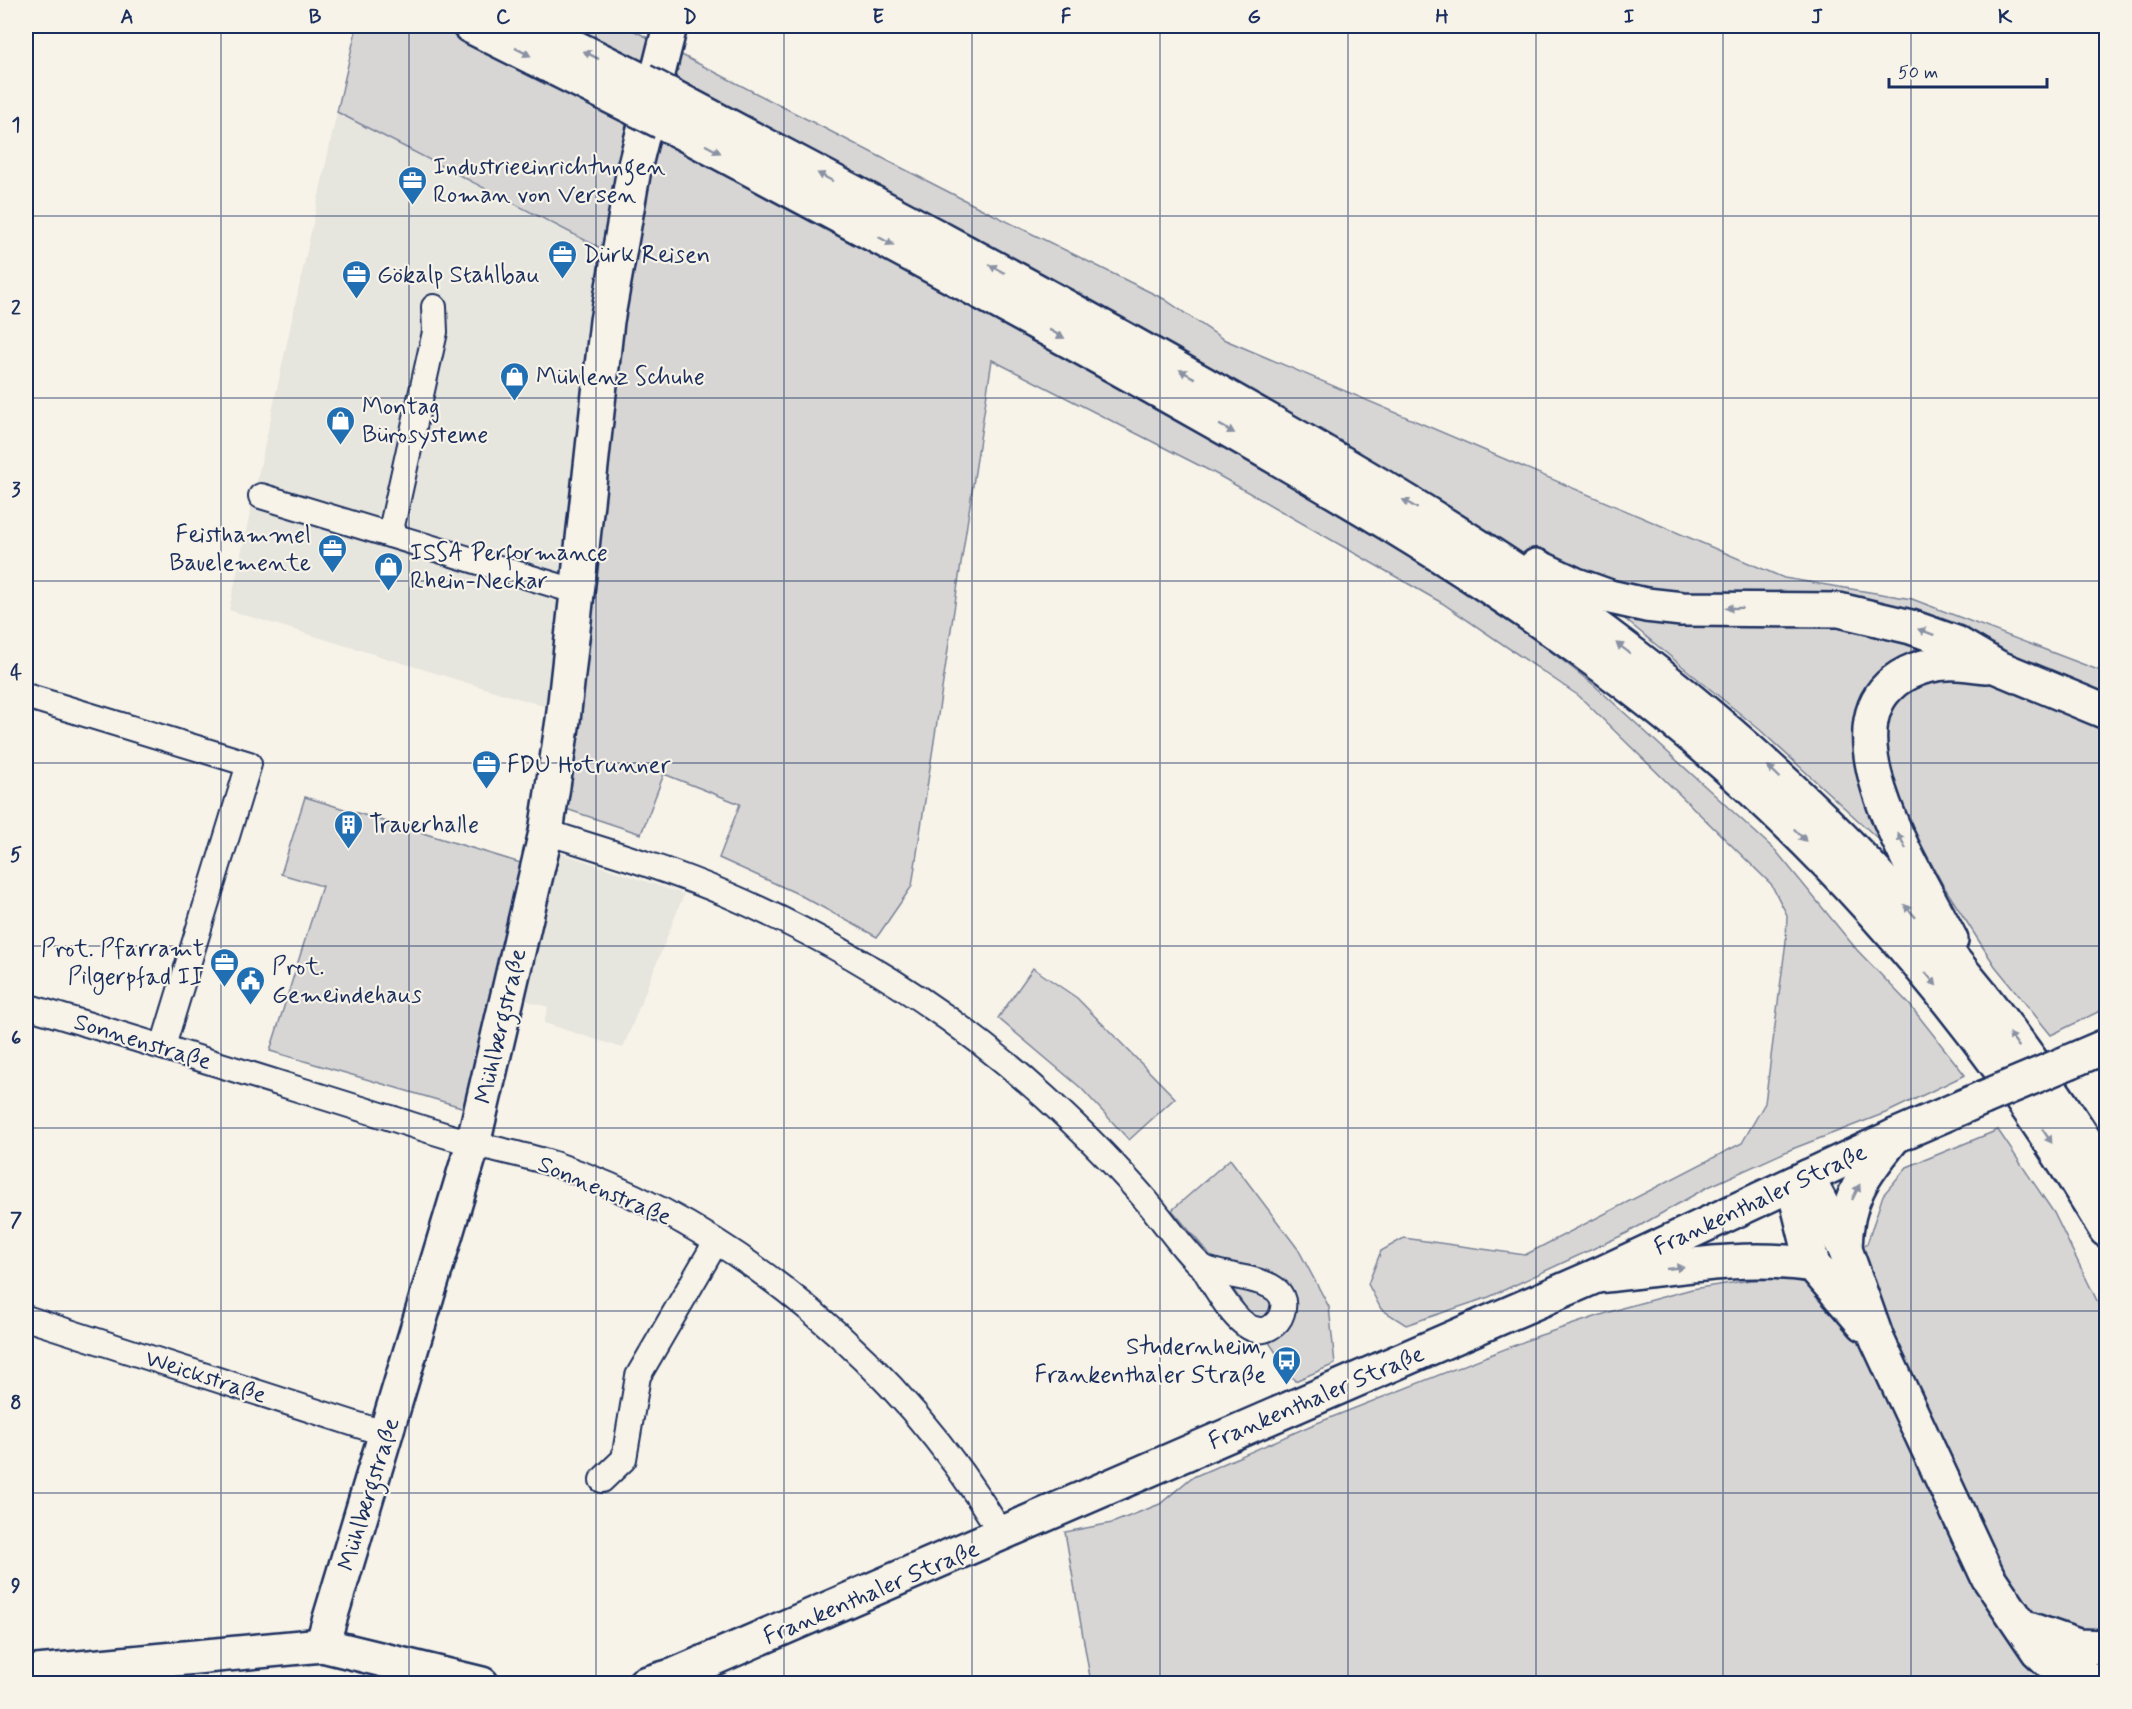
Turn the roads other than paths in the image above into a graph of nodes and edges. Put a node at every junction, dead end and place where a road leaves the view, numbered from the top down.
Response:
1 (470, 26) edge
2 (532, 26) edge
3 (670, 26) edge
4 (652, 101) junction
5 (434, 307) dead end
6 (261, 496) dead end
7 (1460, 534) junction
8 (390, 535) junction
9 (578, 592) junction
10 (1997, 667) junction
11 (26, 696) edge
12 (2106, 712) edge
13 (546, 832) junction
14 (1975, 987) junction
15 (26, 1006) edge
16 (163, 1046) junction
17 (2106, 1046) edge
18 (1894, 1136) junction
19 (473, 1143) junction
20 (2106, 1175) edge
21 (1800, 1181) junction
22 (2106, 1230) edge
23 (716, 1242) junction
24 (1845, 1249) junction
25 (1813, 1265) junction
26 (1203, 1268) dead end
27 (1596, 1276) junction
28 (26, 1318) edge
29 (1877, 1339) junction
30 (386, 1434) junction
31 (602, 1480) dead end
32 (1002, 1535) junction
33 (2023, 1627) junction
34 (322, 1645) junction
35 (2106, 1647) edge
36 (26, 1672) edge
37 (420, 1675) edge
38 (482, 1683) edge
39 (644, 1683) edge
40 (2102, 1683) edge

1 -> 4 main road
4 -> 2 main road
3 - 9 main road, Mühlbergstraße
7 -> 4 main road
4 -> 22 main road
5 - 8 street
6 - 8 street
10 -> 7 main road
14 -> 7 main road
8 - 9 street
9 - 13 main road, Mühlbergstraße
10 - 12 main road
14 -> 10 main road
11 - 16 street
13 - 19 main road, Mühlbergstraße
13 - 26 street
20 -> 14 main road
15 - 16 street, Sonnenstraße
16 - 19 street, Sonnenstraße
17 - 18 main road, Frankenthaler Straße, bridge
18 - 21 main road, Frankenthaler Straße
24 -> 18 main road
19 - 23 street, Sonnenstraße
19 - 30 main road, Mühlbergstraße
21 - 24 main road
21 - 25 main road
21 - 27 main road, Frankenthaler Straße
23 - 31 street
23 - 32 street, Sonnenstraße
24 - 29 main road
27 -> 25 main road
25 - 29 main road
27 - 32 main road, Frankenthaler Straße
28 - 30 street, Weickstraße
29 - 33 main road
30 - 34 main road, Mühlbergstraße
32 - 39 main road, Frankenthaler Straße
33 - 35 main road
33 - 40 main road
34 - 36 main road
34 - 37 main road
37 - 38 main road

